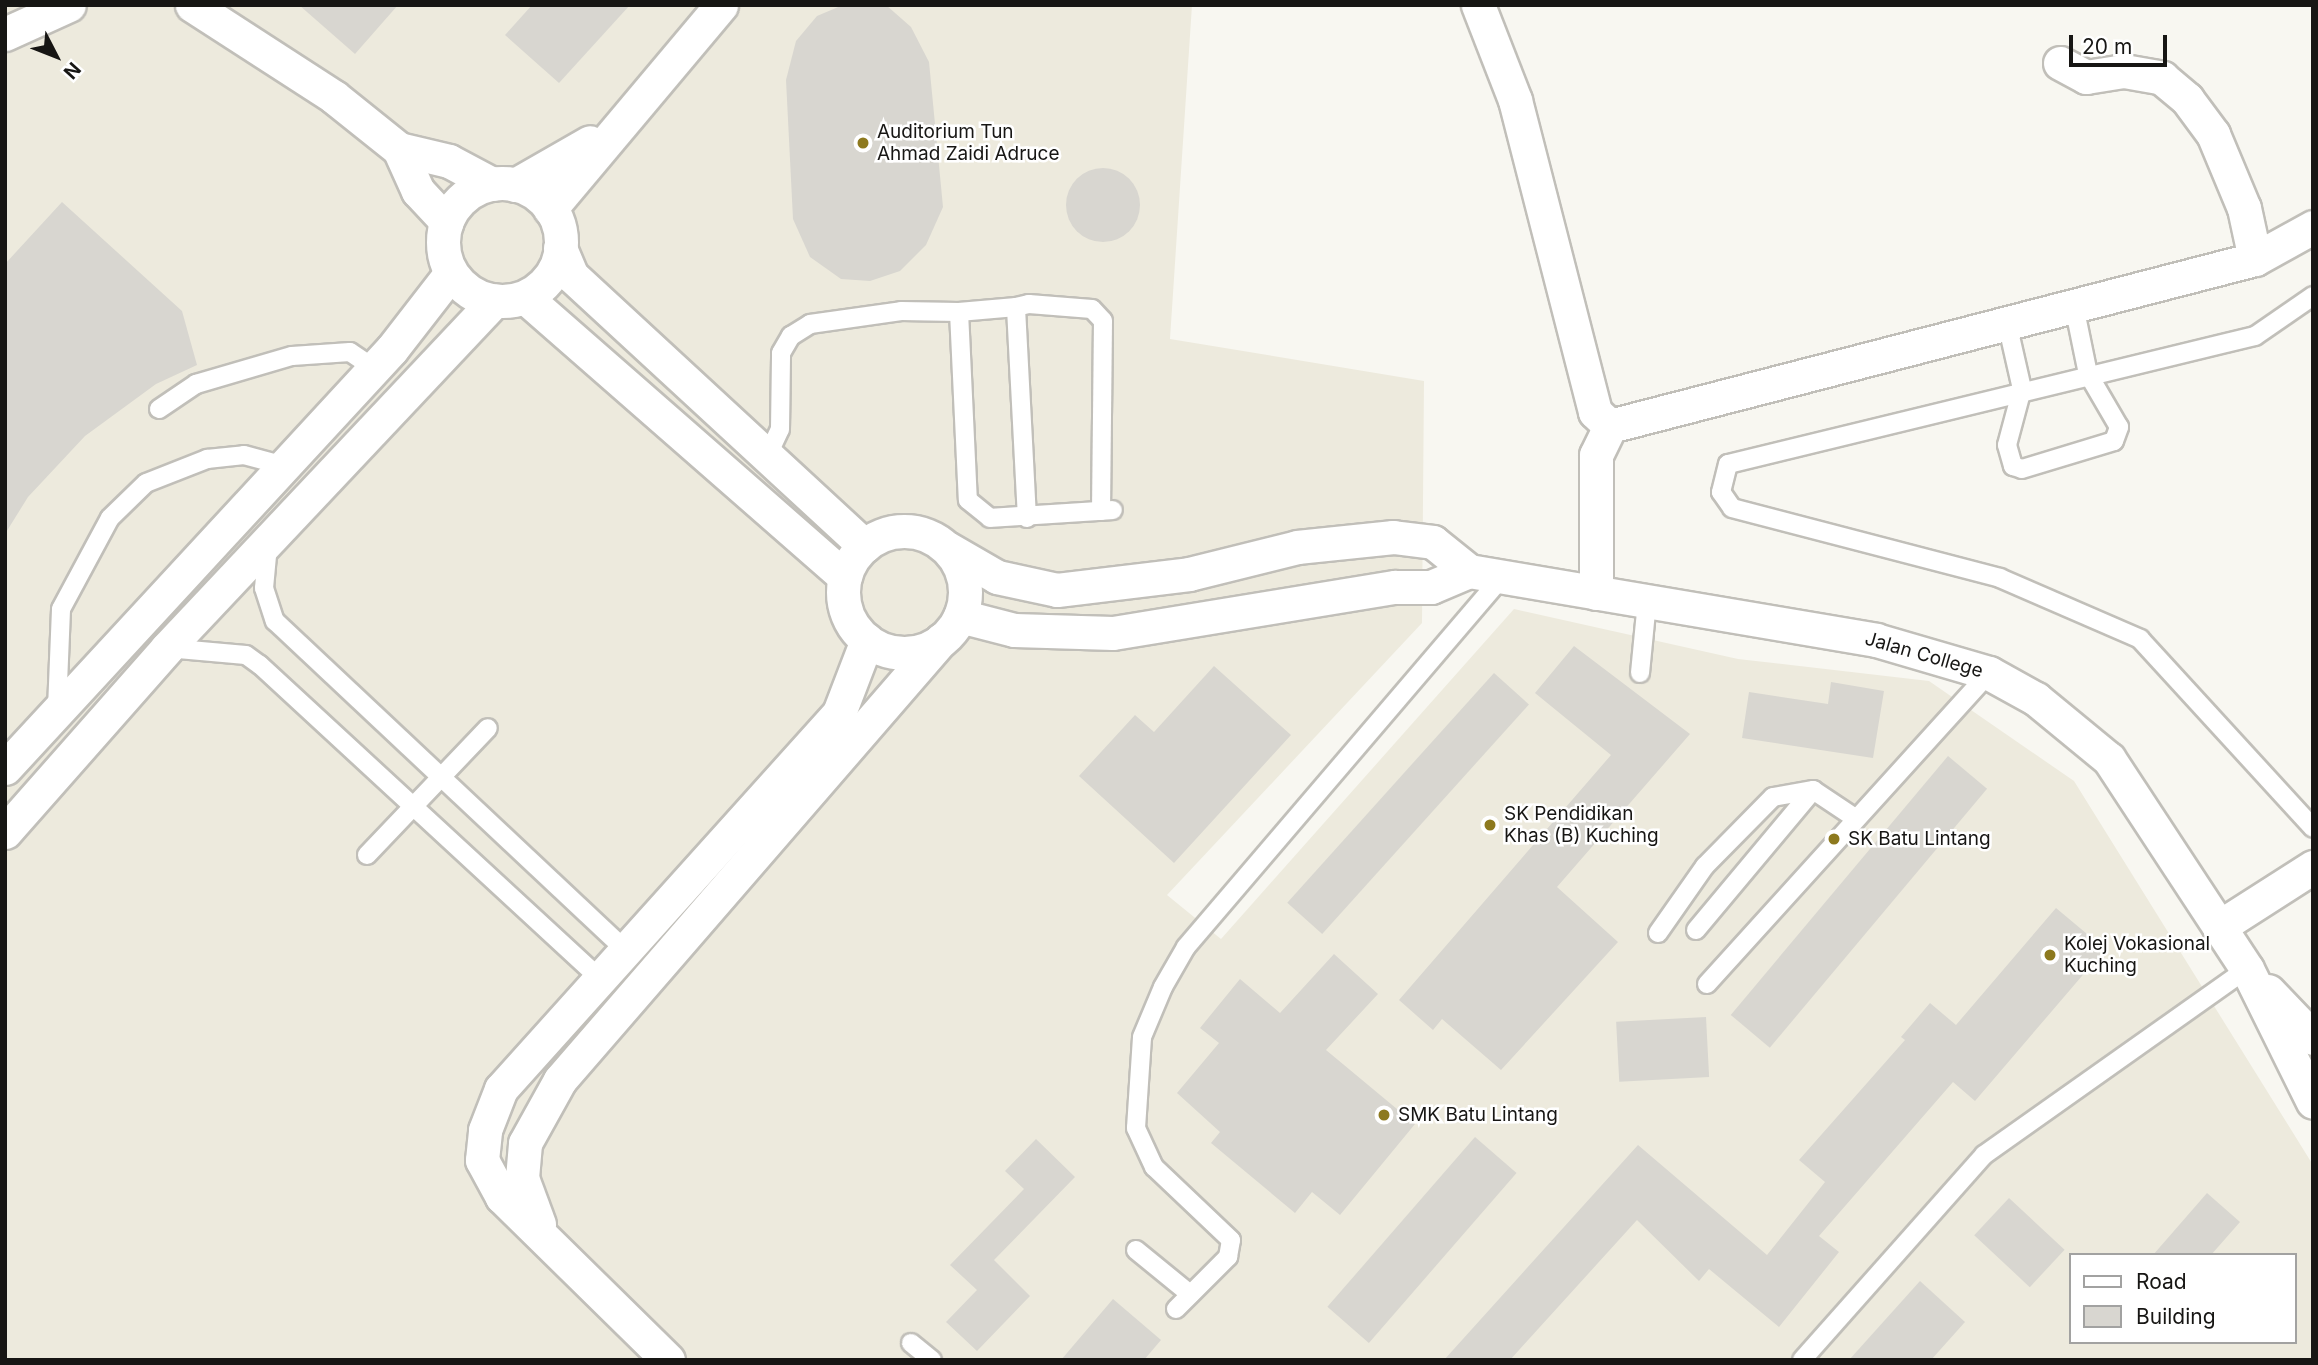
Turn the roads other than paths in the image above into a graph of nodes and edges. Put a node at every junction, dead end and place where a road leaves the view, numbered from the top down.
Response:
1 (69, 5) edge
2 (192, 5) edge
3 (721, 5) edge
4 (1478, 5) edge
5 (5, 34) edge
6 (2060, 63) dead end
7 (623, 118) junction
8 (399, 149) junction
9 (503, 185) junction
10 (550, 209) junction
11 (447, 222) junction
12 (2313, 226) edge
13 (560, 248) junction
14 (2255, 259) junction
15 (451, 274) junction
16 (2313, 296) edge
17 (509, 299) junction
18 (2074, 306) junction
19 (1016, 307) junction
20 (959, 312) junction
21 (2007, 323) junction
22 (374, 368) junction
23 (2088, 374) junction
24 (2022, 389) junction
25 (159, 409) dead end
26 (1609, 426) junction
27 (766, 459) junction
28 (285, 466) junction
29 (1027, 518) junction
30 (268, 538) junction
31 (865, 546) junction
32 (947, 548) junction
33 (1469, 571) junction
34 (845, 577) junction
35 (1502, 577) junction
36 (1596, 593) junction
37 (1647, 601) junction
38 (951, 628) junction
39 (866, 640) junction
40 (167, 648) junction
41 (1640, 673) dead end
42 (1989, 673) junction
43 (57, 709) junction
44 (488, 728) dead end
45 (82, 745) junction
46 (5, 768) edge
47 (442, 779) junction
48 (1813, 790) junction
49 (415, 807) junction
50 (1855, 818) junction
51 (2313, 828) edge
52 (5, 832) edge
53 (367, 855) dead end
54 (2313, 867) edge
55 (2219, 927) junction
56 (1696, 930) dead end
57 (1658, 933) dead end
58 (629, 953) junction
59 (2247, 969) junction
60 (603, 982) junction
61 (1707, 984) dead end
62 (2313, 1038) edge
63 (2308, 1079) edge
64 (548, 1242) junction
65 (1136, 1250) dead end
66 (1190, 1294) junction
67 (1176, 1309) dead end
68 (911, 1343) dead end
69 (668, 1360) edge
70 (932, 1360) edge
71 (1802, 1360) edge

1 - 5 street
2 - 8 street
3 - 7 street
4 - 26 street
6 - 14 street
7 - 9 street
7 - 10 street
8 - 9 street
8 - 11 street
9 - 10 street
9 - 11 street
10 - 13 street
11 - 15 street
12 - 14 street
13 - 17 street
13 - 27 street
14 - 18 street
15 - 17 street
15 - 22 street
16 - 23 lane
17 - 30 street
17 - 34 street
18 - 21 street
18 - 23 lane
19 - 20 lane
19 - 29 lane
19 - 29 lane
20 - 27 lane
20 - 29 lane
21 - 24 lane
21 - 26 street
22 - 25 lane
22 - 28 street
23 - 24 lane
23 - 24 lane
24 - 51 lane
26 - 36 street
27 - 31 street
28 - 43 street
28 - 43 lane
30 - 40 street
30 - 47 lane
31 - 32 street
31 - 34 street
32 - 33 street
32 - 38 street
33 - 35 street, Jalan College
33 - 38 street
34 - 39 street
35 - 36 street, Jalan College
35 - 66 lane
36 - 37 street, Jalan College
37 - 41 lane
37 - 42 street, Jalan College
38 - 39 street
38 - 64 street
39 - 58 street
40 - 45 street
40 - 49 lane
42 - 50 lane
42 - 55 street, Jalan College
43 - 45 street
43 - 46 street
44 - 47 lane
45 - 52 street
47 - 49 lane
47 - 58 lane
48 - 50 lane
48 - 56 lane
48 - 57 lane
49 - 53 lane
49 - 60 lane
50 - 61 lane
54 - 55 street
55 - 59 street, Jalan College
58 - 60 street
59 - 62 street
59 - 63 street, Jalan College
59 - 71 lane
60 - 64 street
64 - 69 street
65 - 66 lane
66 - 67 lane
68 - 70 lane

